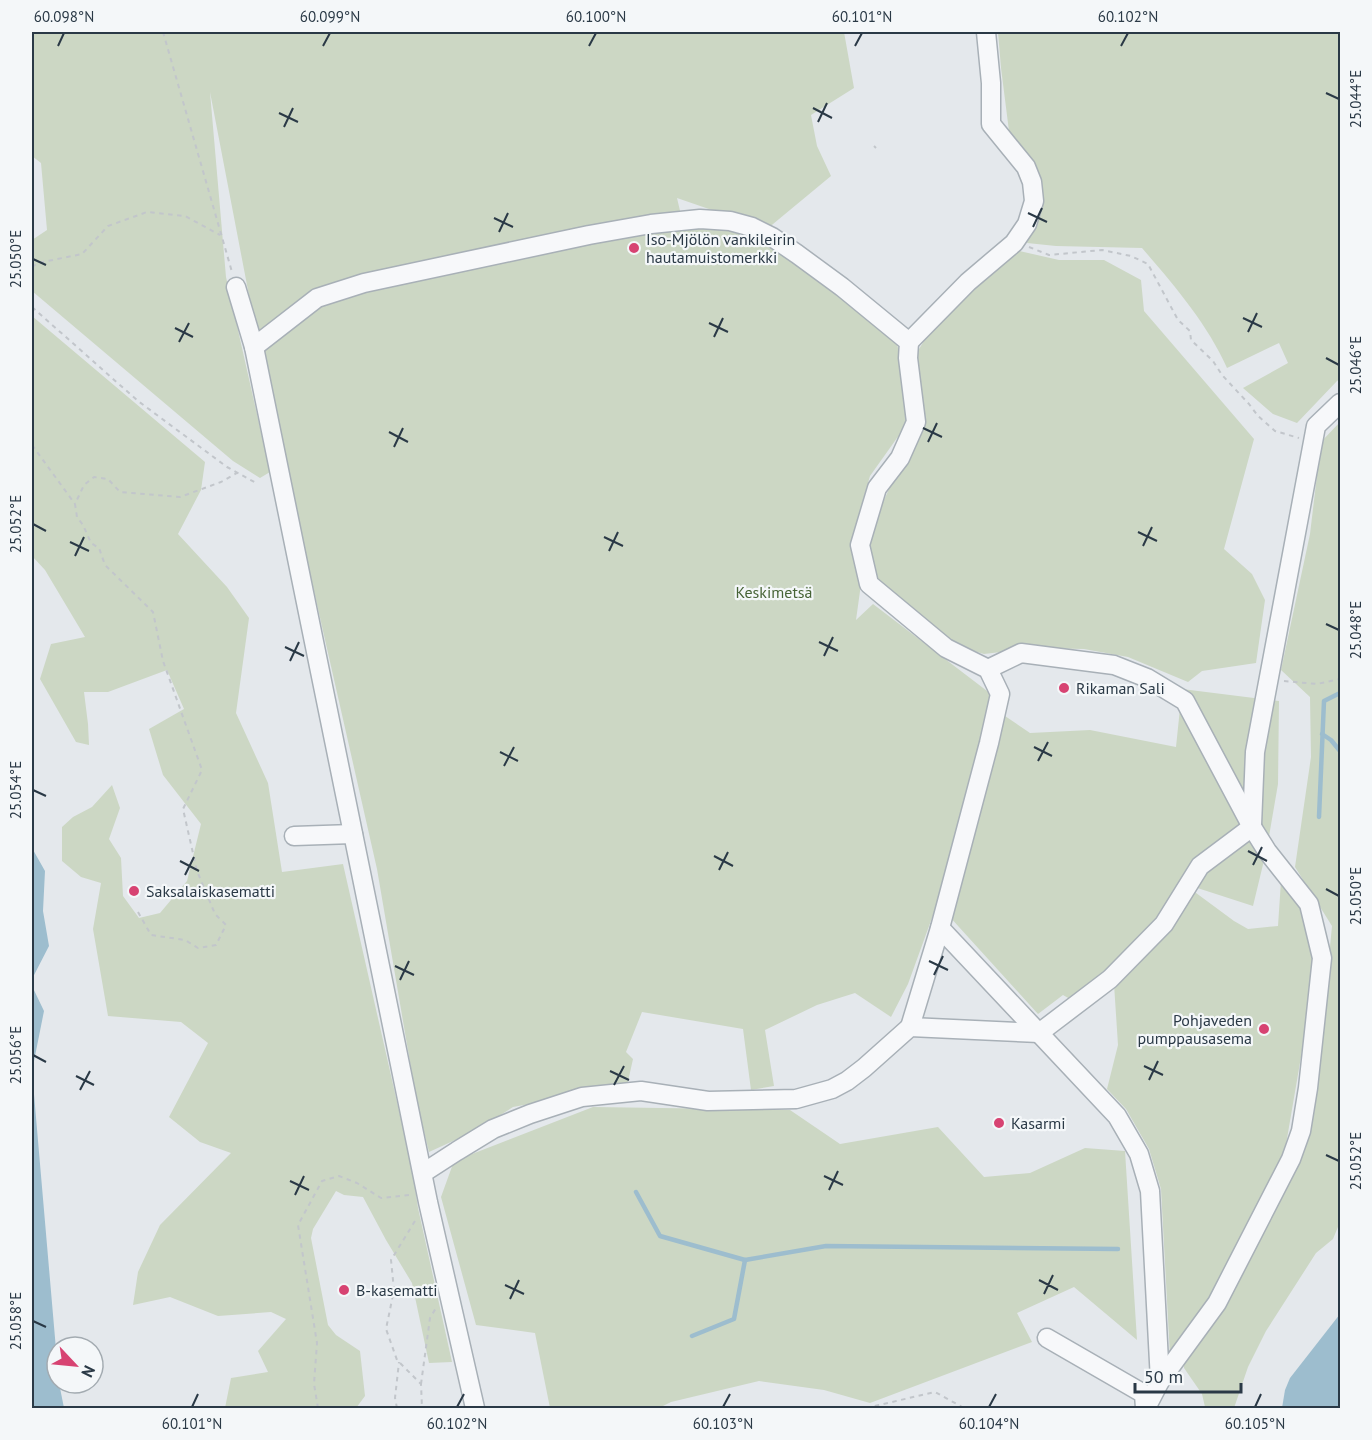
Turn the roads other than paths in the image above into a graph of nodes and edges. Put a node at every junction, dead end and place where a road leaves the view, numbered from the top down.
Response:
1 (987, 32) edge
2 (236, 287) road end
3 (909, 342) junction
4 (254, 347) junction
5 (1341, 403) edge
6 (988, 669) junction
7 (1252, 827) junction
8 (353, 834) junction
9 (294, 836) dead end
10 (940, 928) junction
11 (910, 1027) junction
12 (1039, 1033) junction
13 (423, 1173) junction
14 (1047, 1338) dead end
15 (1160, 1382) junction
16 (478, 1404) edge
17 (1145, 1408) edge

1 - 3 lane
2 - 4 lane
3 - 4 lane
3 - 6 lane
4 - 8 lane
5 - 7 lane
6 - 7 lane
6 - 10 lane
7 - 12 lane
7 - 15 lane
8 - 9 lane
8 - 13 lane
10 - 11 lane
10 - 12 lane
11 - 12 lane
11 - 13 lane
12 - 15 lane
13 - 16 lane
14 - 17 lane
15 - 17 lane

